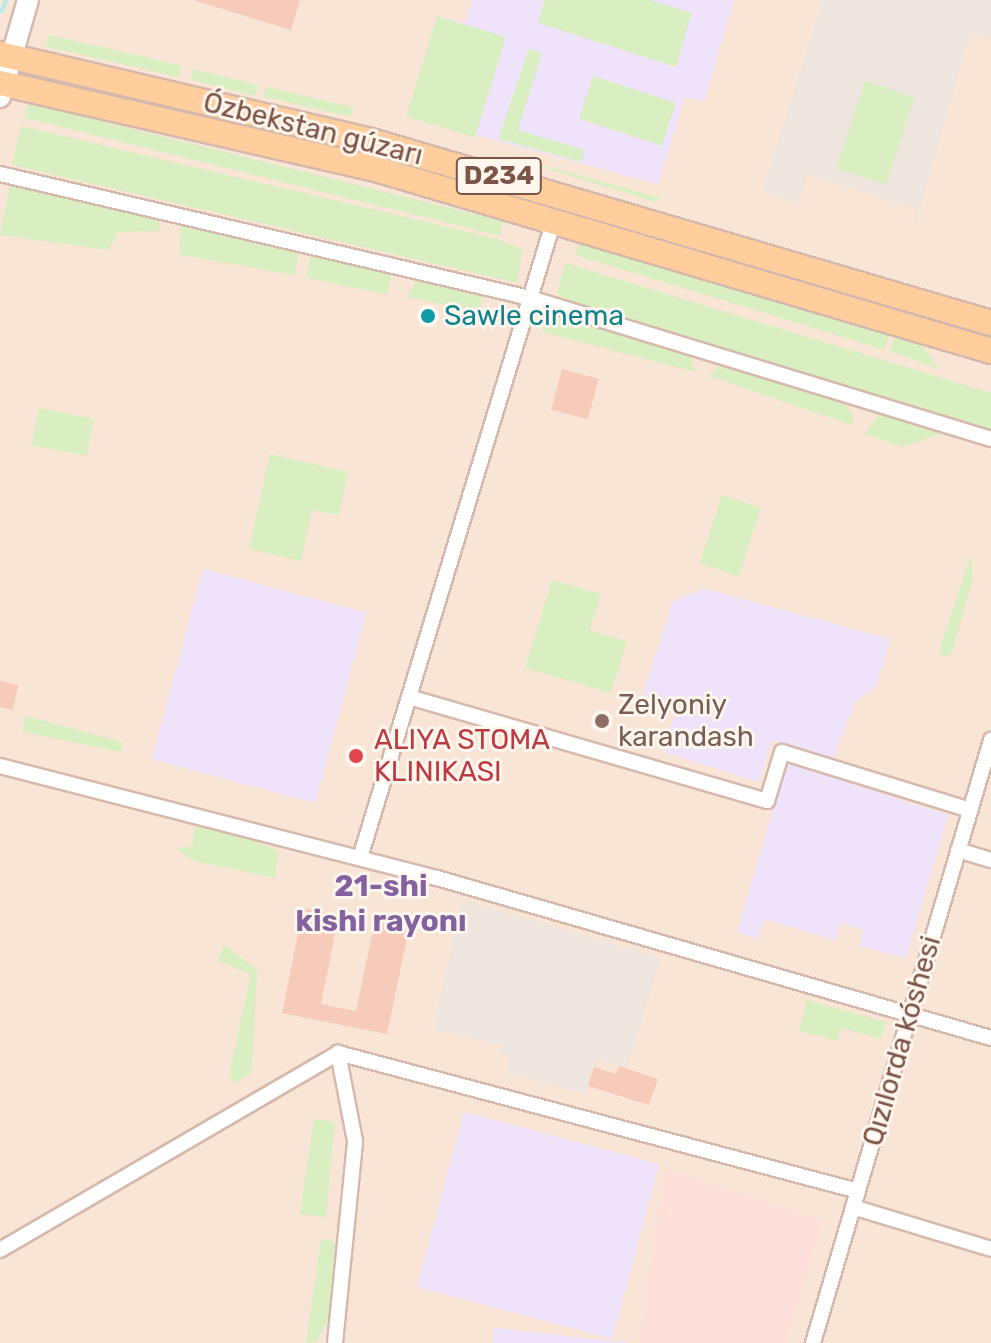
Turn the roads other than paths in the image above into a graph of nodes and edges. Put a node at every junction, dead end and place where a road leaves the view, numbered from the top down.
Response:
1 (28, 0) edge
2 (6, 56) edge
3 (1, 88) edge
4 (0, 174) edge
5 (554, 220) junction
6 (530, 298) junction
7 (991, 323) edge
8 (991, 351) edge
9 (991, 439) edge
10 (409, 697) junction
11 (991, 740) edge
12 (0, 766) edge
13 (970, 810) junction
14 (958, 850) junction
15 (360, 858) junction
16 (991, 860) edge
17 (910, 1014) junction
18 (991, 1038) edge
19 (338, 1053) junction
20 (858, 1191) junction
21 (853, 1207) junction
22 (991, 1249) edge
23 (0, 1250) edge
24 (335, 1343) edge
25 (813, 1343) edge

1 - 2 street
2 - 3 street
2 - 7 main road, Ózbekstan gúzarı / D234
3 - 5 main road, Ózbekstan gúzarı / D234
4 - 6 street
5 - 6 street
5 - 8 main road, Ózbekstan gúzarı / D234
6 - 9 street
6 - 10 street
10 - 13 street
10 - 15 street
11 - 13 street, Qızılorda kóshesi
12 - 15 street
13 - 14 street, Qızılorda kóshesi
14 - 16 street
14 - 17 street, Qızılorda kóshesi
15 - 17 street
17 - 18 street
17 - 20 street, Qızılorda kóshesi
19 - 20 street
19 - 23 street
19 - 24 street
20 - 21 street, Qızılorda kóshesi
21 - 22 street
21 - 25 street, Qızılorda kóshesi

